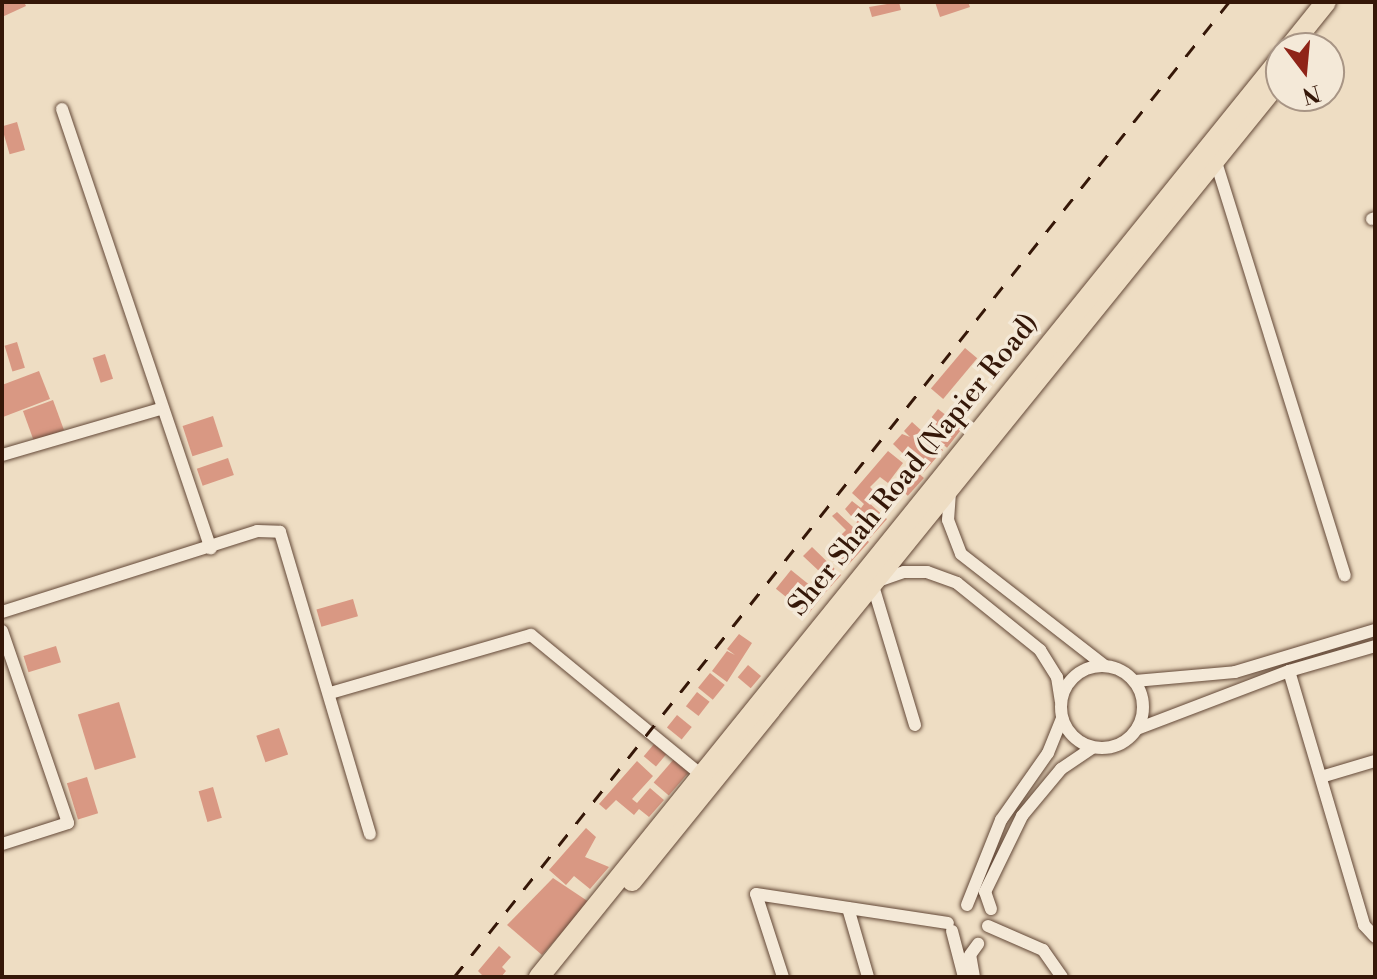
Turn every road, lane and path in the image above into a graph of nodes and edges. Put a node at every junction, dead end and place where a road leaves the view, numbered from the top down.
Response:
1 (1326, 2) edge
2 (1341, 2) edge
3 (1302, 32) edge
4 (1318, 32) edge
5 (1265, 78) edge
6 (1265, 99) edge
7 (62, 109) dead end
8 (1216, 162) junction
9 (160, 409) junction
10 (2, 455) edge
11 (950, 488) junction
12 (211, 548) junction
13 (1345, 575) dead end
14 (872, 583) junction
15 (2, 612) edge
16 (1375, 630) edge
17 (2, 631) edge
18 (1375, 646) edge
19 (1105, 666) junction
20 (1289, 671) junction
21 (1135, 681) junction
22 (330, 693) junction
23 (1061, 701) junction
24 (1062, 718) junction
25 (915, 725) dead end
26 (1137, 729) junction
27 (1092, 748) junction
28 (1375, 761) edge
29 (699, 773) junction
30 (1321, 777) junction
31 (370, 834) dead end
32 (2, 844) edge
33 (967, 905) dead end
34 (848, 908) junction
35 (991, 909) dead end
36 (593, 910) junction
37 (988, 926) dead end
38 (1375, 937) edge
39 (978, 944) dead end
40 (539, 977) edge
41 (783, 977) edge
42 (868, 977) edge
43 (964, 977) edge
44 (974, 977) edge
45 (1062, 977) edge

1 - 3 main road
2 - 4 main road
5 - 29 main road, Sher Shah Road (Napier Road)
6 - 8 main road, Sher Shah Road (Napier Road)
7 - 9 street
8 - 11 main road, Sher Shah Road (Napier Road)
8 - 13 street
9 - 10 street
9 - 12 street
11 - 14 main road, Sher Shah Road (Napier Road)
11 - 19 street
12 - 15 street
12 - 22 street
14 - 23 street
14 - 25 street
14 - 36 main road, Sher Shah Road (Napier Road)
16 - 21 street
17 - 32 street
18 - 20 street
19 - 21 street
19 - 23 street
20 - 26 street
20 - 30 street
21 - 26 street
22 - 29 street
22 - 31 street
23 - 24 street
24 - 27 street
24 - 33 street
26 - 27 street
27 - 35 street
28 - 30 street
29 - 36 main road, Sher Shah Road (Napier Road)
30 - 38 street
34 - 41 street
34 - 42 street
34 - 43 street
36 - 40 main road, Sher Shah Road (Napier Road)
37 - 45 street
39 - 44 street

